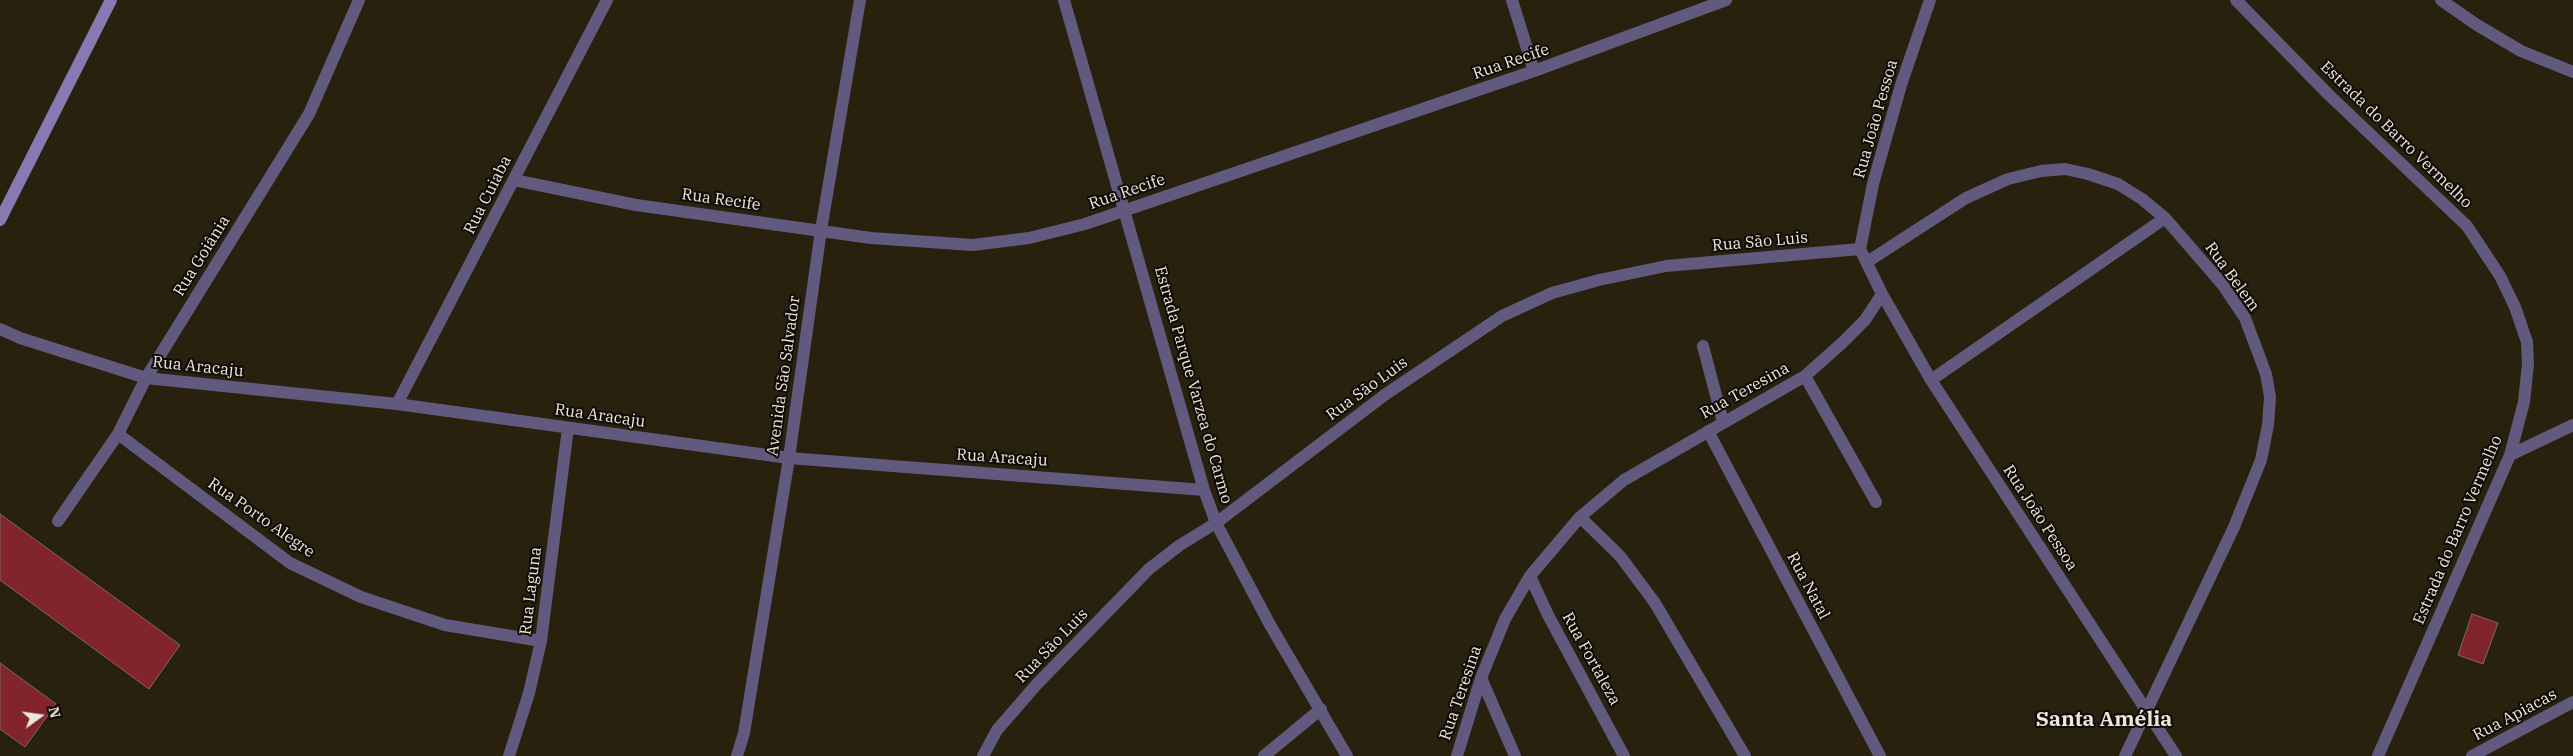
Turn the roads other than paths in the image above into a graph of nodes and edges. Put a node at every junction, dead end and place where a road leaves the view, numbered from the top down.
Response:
1 (111, 0) edge
2 (359, 0) edge
3 (607, 0) edge
4 (860, 0) edge
5 (1064, 0) edge
6 (1512, 0) edge
7 (1726, 0) edge
8 (1930, 0) edge
9 (2236, 0) edge
10 (2441, 0) edge
11 (1534, 71) junction
12 (2573, 72) edge
13 (514, 180) junction
14 (1125, 209) junction
15 (2165, 218) junction
16 (0, 220) edge
17 (821, 230) junction
18 (1860, 249) junction
19 (1867, 262) junction
20 (1882, 294) junction
21 (0, 329) edge
22 (1703, 346) dead end
23 (1805, 376) junction
24 (146, 378) junction
25 (1932, 380) junction
26 (397, 404) junction
27 (1723, 422) junction
28 (2573, 425) edge
29 (568, 428) junction
30 (1708, 431) junction
31 (118, 434) junction
32 (2510, 456) junction
33 (789, 458) junction
34 (1204, 490) junction
35 (1876, 502) dead end
36 (1580, 518) junction
37 (58, 521) dead end
38 (1216, 523) junction
39 (1530, 576) junction
40 (541, 641) junction
41 (1481, 678) junction
42 (2573, 702) edge
43 (1321, 709) junction
44 (2146, 711) junction
45 (509, 756) edge
46 (737, 756) edge
47 (982, 756) edge
48 (1264, 756) edge
49 (1347, 756) edge
50 (1457, 756) edge
51 (1515, 756) edge
52 (1624, 756) edge
53 (1744, 756) edge
54 (1880, 756) edge
55 (2125, 756) edge
56 (2176, 756) edge
57 (2378, 756) edge
58 (2472, 756) edge

1 - 16 main road
2 - 24 street, Rua Goiânia
3 - 13 street, Rua Cuiaba
4 - 17 street, Avenida São Salvador
5 - 14 street, Estrada Parque Varzea do Carmo
6 - 11 street
7 - 11 street, Rua Recife
8 - 18 street, Rua João Pessoa
9 - 32 street, Estrada do Barro Vermelho
10 - 12 street
11 - 14 street, Rua Recife
13 - 17 street, Rua Recife
13 - 26 street, Rua Cuiaba
14 - 17 street, Rua Recife
14 - 34 street, Estrada Parque Varzea do Carmo
15 - 19 street, Rua Belem
15 - 25 street
15 - 44 street, Rua Belem
17 - 33 street, Avenida São Salvador
18 - 19 street
18 - 38 street, Rua São Luis
19 - 20 street
20 - 23 street, Rua Teresina
20 - 25 street, Rua João Pessoa
21 - 24 street, Rua Aracaju
22 - 27 street
23 - 27 street, Rua Teresina
23 - 35 street
24 - 26 street, Rua Aracaju
24 - 31 street, Rua Goiânia
25 - 44 street, Rua João Pessoa
26 - 29 street, Rua Aracaju
27 - 30 street, Rua Teresina
28 - 32 street
29 - 33 street, Rua Aracaju
29 - 40 street, Rua Laguna
30 - 36 street, Rua Teresina
30 - 54 street, Rua Natal
31 - 37 street, Rua Goiânia
31 - 40 street, Rua Porto Alegre
32 - 57 street, Estrada do Barro Vermelho
33 - 34 street, Rua Aracaju
33 - 46 street, Avenida São Salvador
34 - 38 street, Estrada Parque Varzea do Carmo
36 - 39 street, Rua Teresina
36 - 53 street
38 - 43 street, Estrada Parque Varzea do Carmo
38 - 47 street, Rua São Luis
39 - 41 street, Rua Teresina
39 - 52 street, Rua Fortaleza
40 - 45 street, Rua Laguna
41 - 50 street, Rua Teresina
41 - 51 street
42 - 58 street, Rua Apiacas
43 - 48 street
43 - 49 street, Estrada Parque Varzea do Carmo
44 - 55 street, Rua Belem
44 - 56 street, Rua João Pessoa

